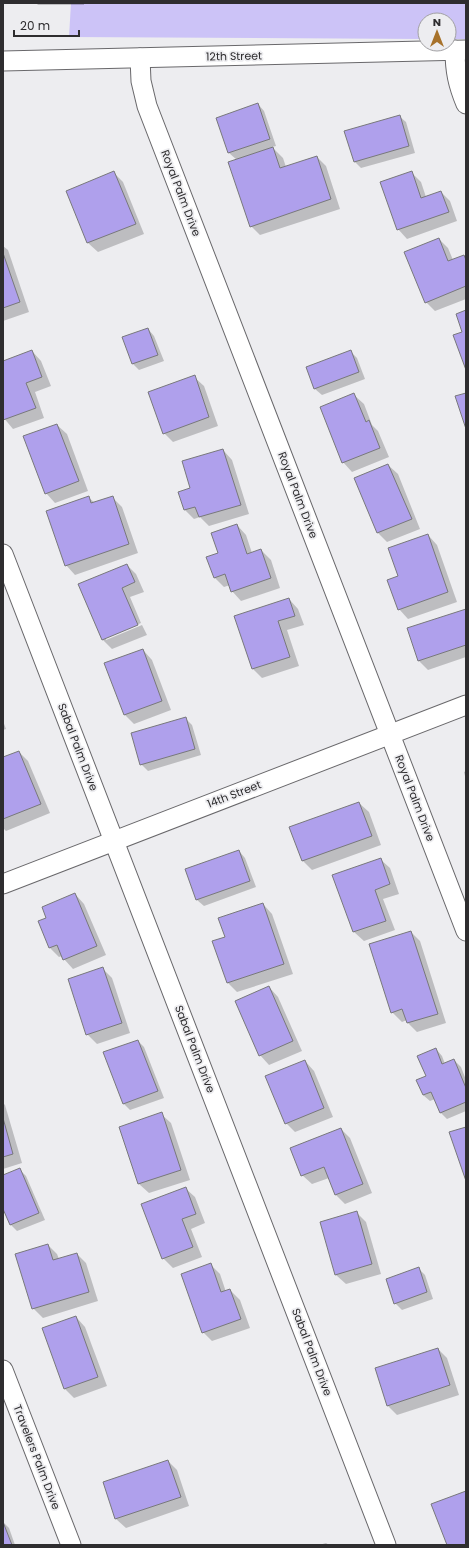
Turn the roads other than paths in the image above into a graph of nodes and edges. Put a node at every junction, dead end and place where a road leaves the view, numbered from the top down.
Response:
1 (460, 50) edge
2 (140, 58) junction
3 (3, 61) edge
4 (466, 104) edge
5 (3, 554) edge
6 (466, 705) edge
7 (390, 734) junction
8 (114, 841) junction
9 (3, 884) edge
10 (466, 930) edge
11 (3, 1370) edge
12 (70, 1545) edge
13 (386, 1545) edge

1 - 2 street, 12th Street
1 - 4 street
2 - 3 street, 12th Street
2 - 7 street, Royal Palm Drive
5 - 8 street, Sabal Palm Drive
6 - 7 street, 14th Street
7 - 8 street, 14th Street
7 - 10 street, Royal Palm Drive
8 - 9 street, 14th Street
8 - 13 street, Sabal Palm Drive
11 - 12 street, Travelers Palm Drive

